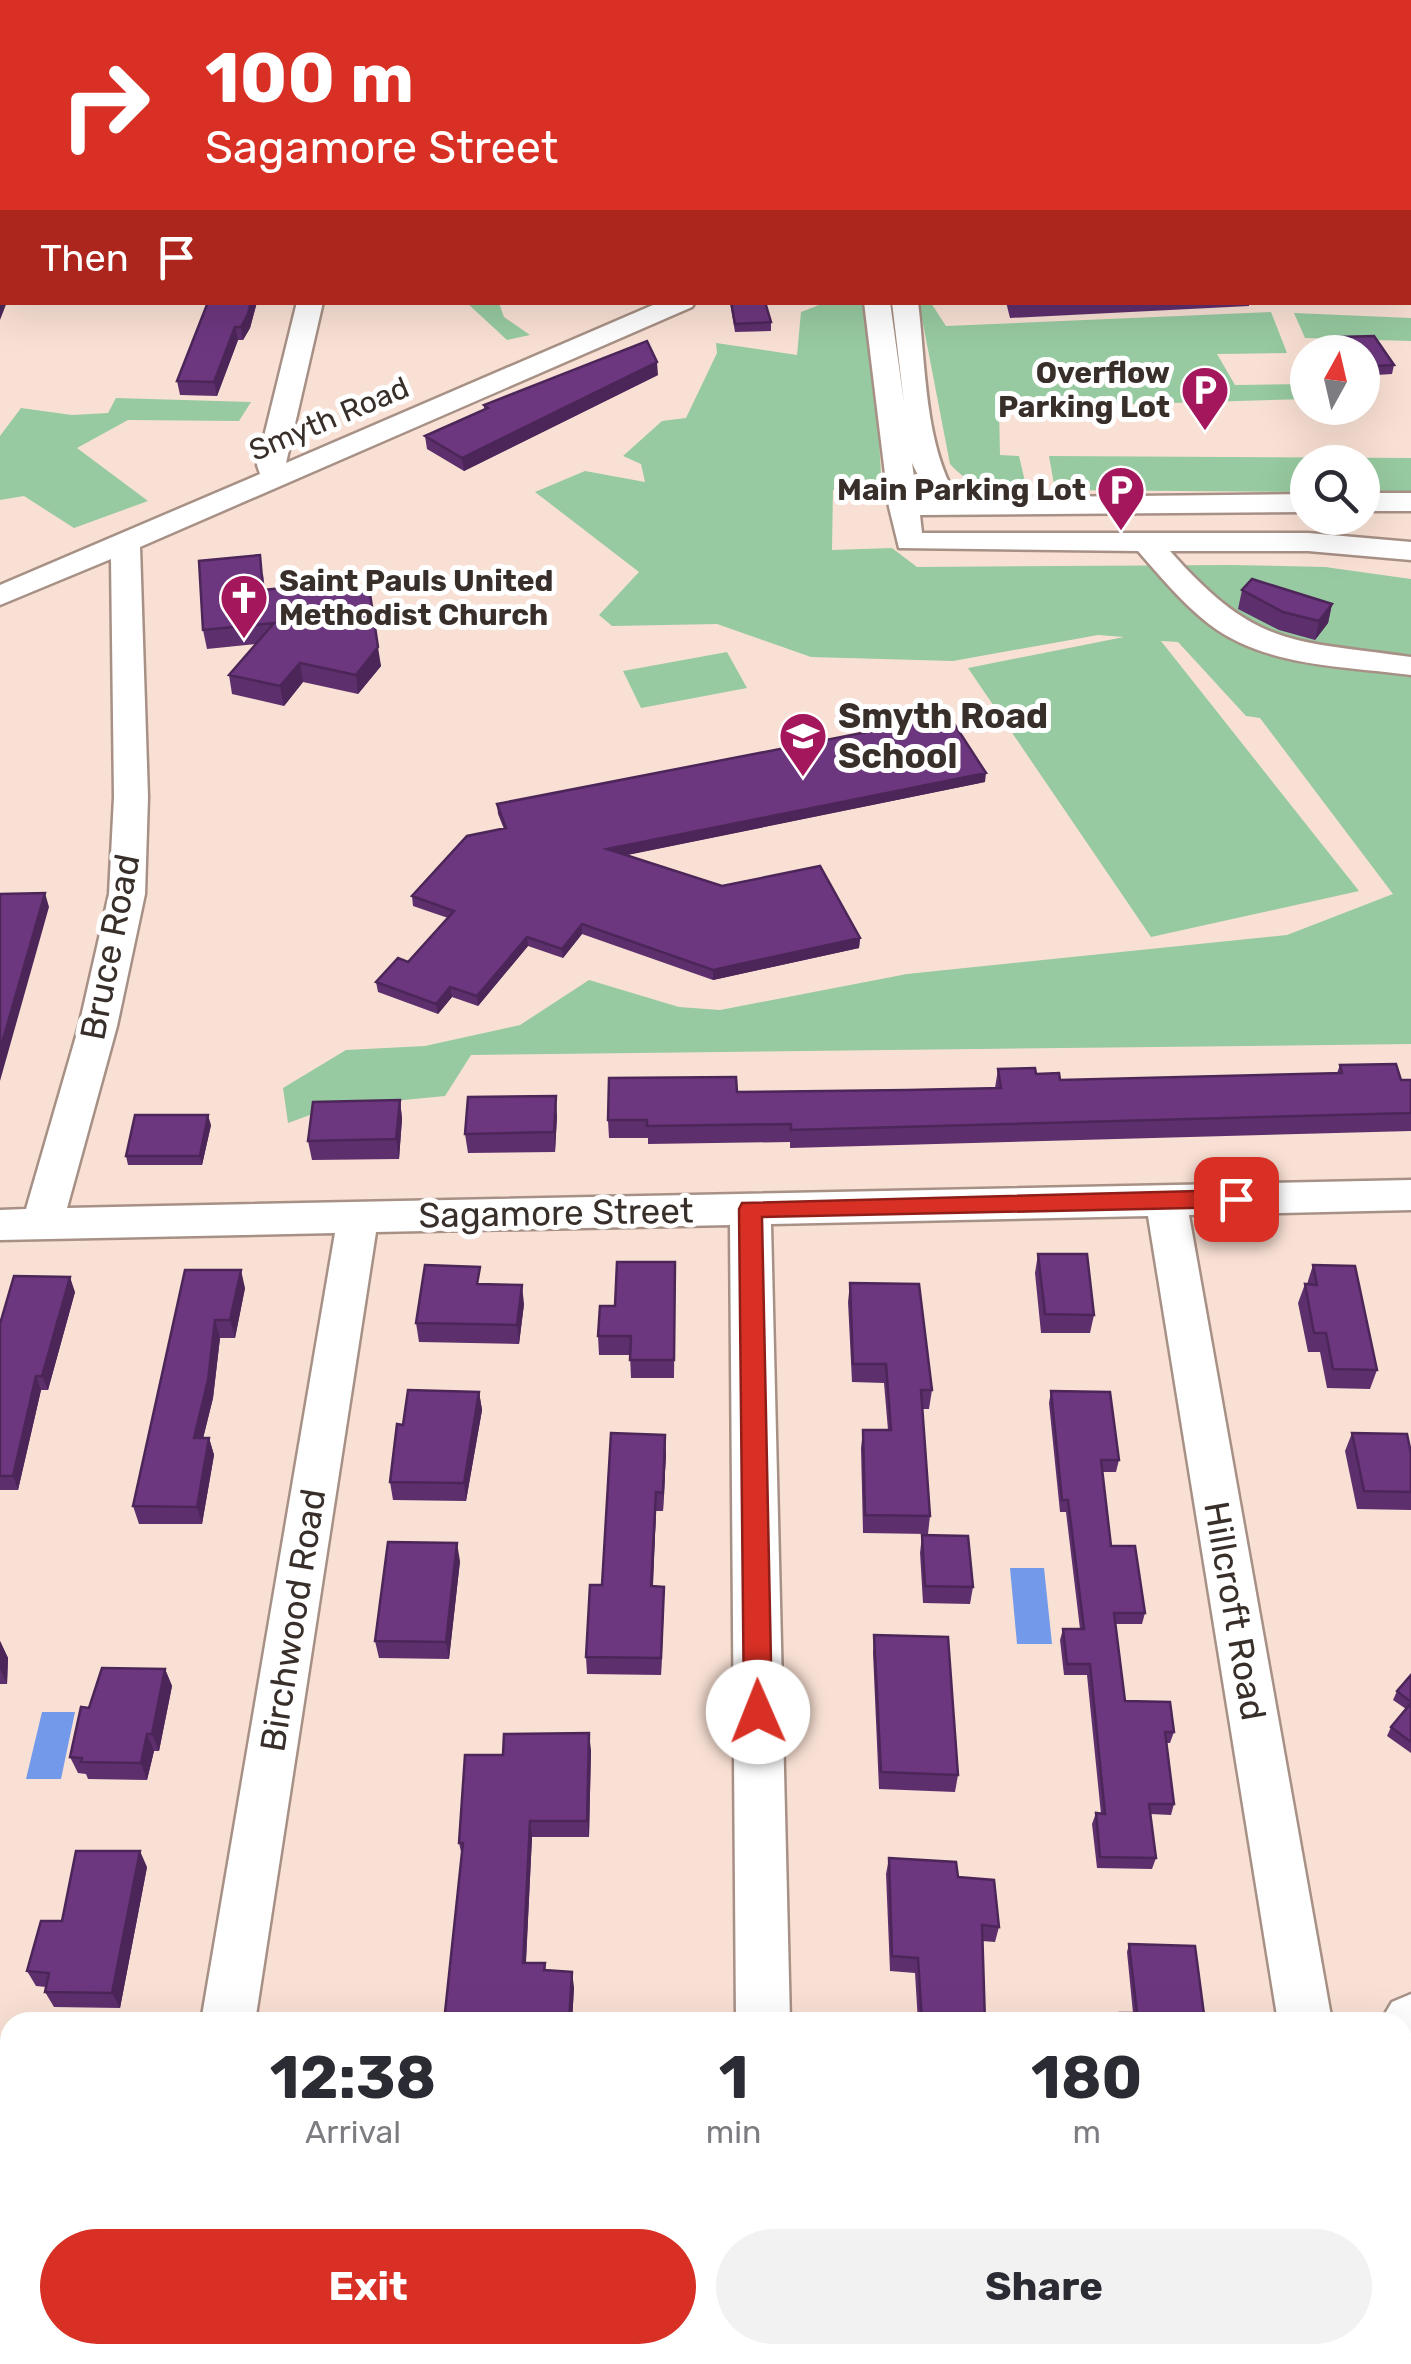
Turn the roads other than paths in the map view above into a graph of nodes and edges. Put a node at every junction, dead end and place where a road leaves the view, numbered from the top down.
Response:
1 (309, 305) edge
2 (676, 305) edge
3 (876, 305) edge
4 (906, 305) edge
5 (274, 477) junction
6 (1380, 502) edge
7 (1411, 502) edge
8 (1290, 503) edge
9 (948, 506) junction
10 (903, 507) junction
11 (1146, 542) junction
12 (124, 543) junction
13 (1411, 551) edge
14 (0, 596) edge
15 (1411, 666) edge
16 (1411, 1195) edge
17 (1166, 1200) junction
18 (750, 1209) junction
19 (358, 1217) junction
20 (42, 1224) junction
21 (0, 1225) edge
22 (230, 2012) edge
23 (762, 2012) edge
24 (1303, 2012) edge

1 - 5 street
2 - 5 street, Smyth Road
3 - 10 street
4 - 9 street
5 - 12 street, Smyth Road
6 - 7 street
8 - 9 street
9 - 10 street
10 - 11 street
11 - 13 street
11 - 15 street
12 - 14 street, Smyth Road
12 - 20 street, Bruce Road
16 - 17 street, Sagamore Street
17 - 18 street, Sagamore Street
17 - 24 street, Hillcroft Road
18 - 19 street, Sagamore Street
18 - 23 street
19 - 20 street, Sagamore Street
19 - 22 street, Birchwood Road
20 - 21 street, Sagamore Street

